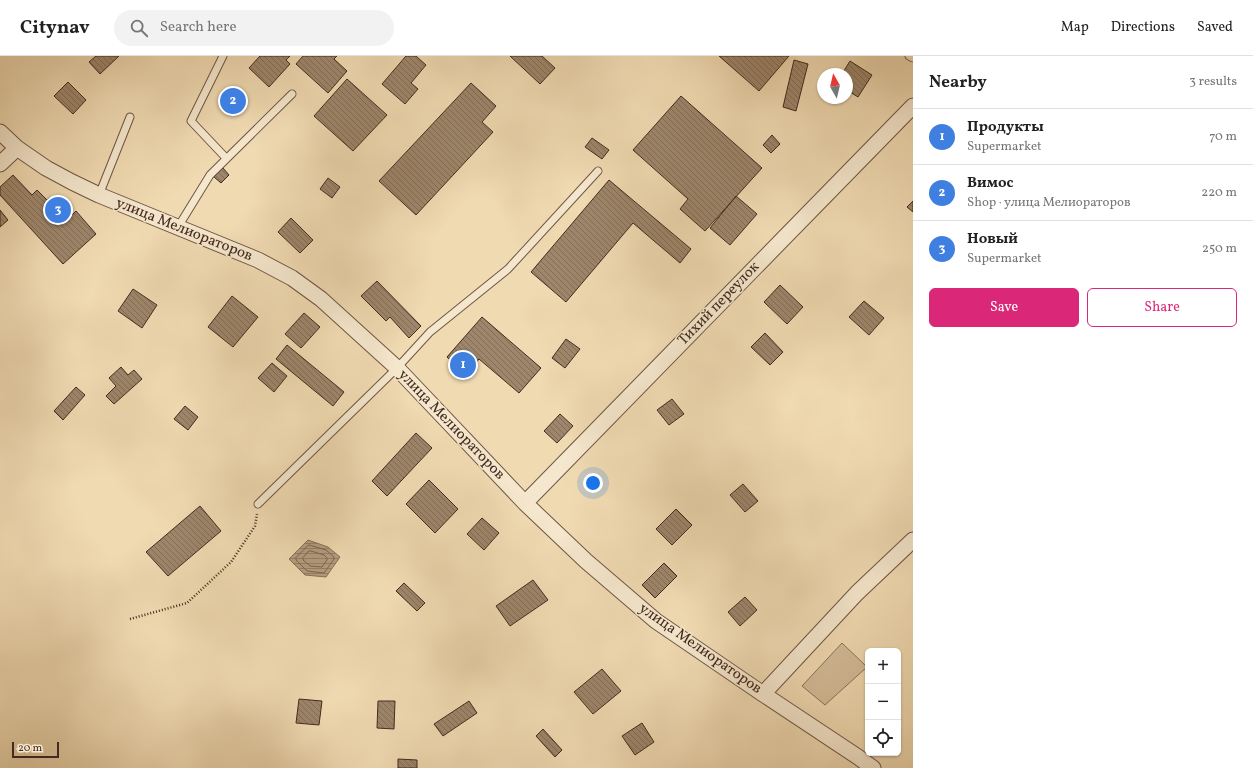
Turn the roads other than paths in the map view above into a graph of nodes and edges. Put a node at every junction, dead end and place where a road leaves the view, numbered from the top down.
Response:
1 (223, 56) edge
2 (909, 56) edge
3 (913, 58) edge
4 (292, 94) dead end
5 (913, 106) edge
6 (130, 117) dead end
7 (0, 132) edge
8 (17, 148) junction
9 (226, 158) junction
10 (0, 164) edge
11 (598, 171) dead end
12 (99, 195) junction
13 (178, 227) junction
14 (398, 368) junction
15 (525, 502) junction
16 (258, 504) road end
17 (913, 540) edge
18 (763, 694) junction
19 (858, 762) edge
20 (873, 768) edge

1 - 9 lane
2 - 3 lane
4 - 9 lane
5 - 15 street, Тихий переулок
6 - 12 lane
7 - 8 street, улица Мелиораторов
8 - 10 street
8 - 12 street, улица Мелиораторов
9 - 13 lane
11 - 14 lane
12 - 13 street, улица Мелиораторов
13 - 14 street, улица Мелиораторов
14 - 15 street, улица Мелиораторов
14 - 16 lane
15 - 18 street, улица Мелиораторов
17 - 18 street
18 - 19 street, улица Мелиораторов
19 - 20 street, улица Мелиораторов

